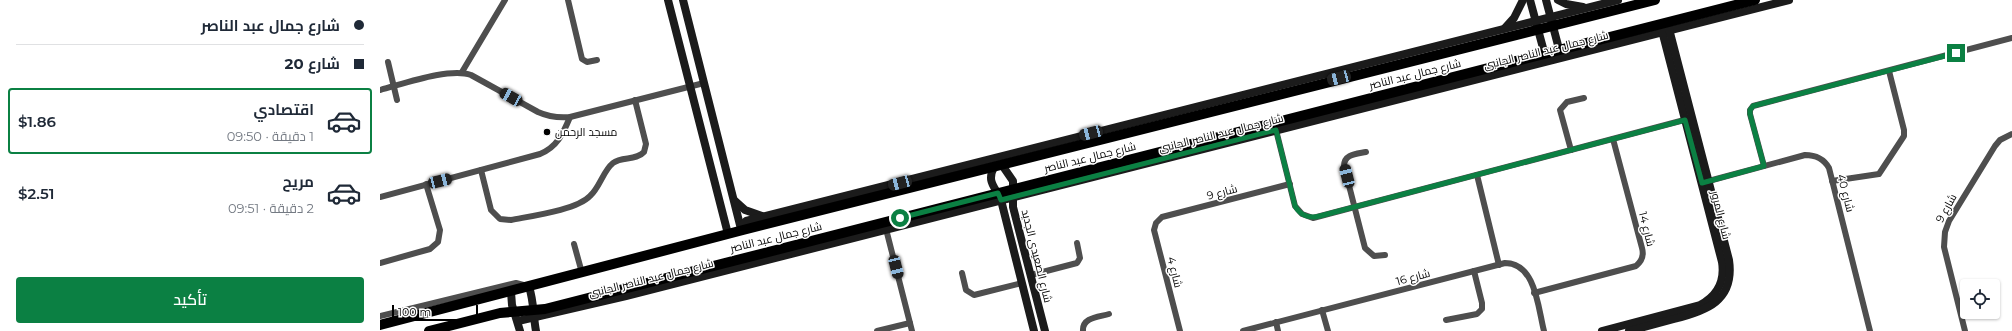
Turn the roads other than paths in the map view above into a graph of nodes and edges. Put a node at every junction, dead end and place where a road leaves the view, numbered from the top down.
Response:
1 (506, 0) edge
2 (568, 0) edge
3 (668, 0) edge
4 (682, 0) edge
5 (1523, 0) edge
6 (1530, 0) edge
7 (1546, 0) edge
8 (1558, 0) edge
9 (1618, 0) edge
10 (1655, 0) edge
11 (1755, 0) edge
12 (1789, 0) edge
13 (1639, 2) edge
14 (1717, 5) edge
15 (1591, 6) junction
16 (1551, 21) junction
17 (1537, 25) junction
18 (1665, 27) junction
19 (1505, 29) junction
20 (2012, 38) edge
21 (1558, 49) junction
22 (1545, 57) junction
23 (597, 60) dead end
24 (388, 62) dead end
25 (1366, 68) junction
26 (1889, 70) junction
27 (462, 72) junction
28 (704, 83) junction
29 (394, 87) junction
30 (690, 87) junction
31 (380, 90) edge
32 (1584, 98) dead end
33 (397, 100) dead end
34 (635, 100) junction
35 (570, 117) junction
36 (1689, 119) junction
37 (1276, 130) junction
38 (2012, 134) edge
39 (1092, 138) junction
40 (1613, 139) junction
41 (1571, 150) junction
42 (1366, 152) dead end
43 (998, 166) junction
44 (1764, 166) junction
45 (481, 170) junction
46 (1477, 175) junction
47 (1832, 181) junction
48 (1705, 182) junction
49 (426, 184) junction
50 (1290, 184) junction
51 (1014, 193) junction
52 (380, 196) edge
53 (999, 197) junction
54 (734, 200) junction
55 (838, 202) junction
56 (1355, 207) junction
57 (925, 216) junction
58 (767, 217) junction
59 (1160, 219) joint
60 (742, 230) junction
61 (886, 230) junction
62 (728, 234) junction
63 (841, 237) junction
64 (1077, 243) dead end
65 (574, 244) dead end
66 (1385, 255) dead end
67 (380, 263) edge
68 (1499, 265) junction
69 (1474, 271) junction
70 (582, 273) junction
71 (962, 273) dead end
72 (1030, 276) junction
73 (1022, 283) junction
74 (529, 287) junction
75 (511, 292) junction
76 (1534, 292) junction
77 (1322, 310) junction
78 (1109, 314) dead end
79 (533, 315) junction
80 (380, 316) edge
81 (516, 317) junction
82 (1446, 320) dead end
83 (1276, 322) junction
84 (910, 323) junction
85 (380, 325) edge
86 (429, 331) edge
87 (520, 331) edge
88 (536, 331) edge
89 (877, 331) edge
90 (912, 331) edge
91 (1034, 331) edge
92 (1045, 331) edge
93 (1083, 331) edge
94 (1180, 331) edge
95 (1243, 331) edge
96 (1278, 331) edge
97 (1328, 331) edge
98 (1544, 331) edge
99 (1602, 331) edge
100 (1629, 331) edge
101 (1870, 331) edge
102 (1965, 331) edge

1 - 27 street
2 - 23 street
3 - 30 main road
4 - 28 main road
5 - 19 main road
6 - 17 main road
7 - 16 main road
8 - 15 main road
9 - 15 main road
10 - 13 main road, شارع جمال عبد الناصر
11 - 14 main road, شارع جمال عبد الناصر
12 - 18 main road, شارع جمال عبد الناصر الجانبى
13 - 16 main road, شارع جمال عبد الناصر
14 - 18 main road, شارع جمال عبد الناصر
15 - 16 main road
16 - 17 main road, شارع جمال عبد الناصر
16 - 21 main road
17 - 19 main road
17 - 22 main road
17 - 25 main road, شارع جمال عبد الناصر
18 - 21 main road, شارع جمال عبد الناصر
18 - 22 main road, شارع جمال عبد الناصر الجانبى
18 - 36 main road, شارع المرور
19 - 25 main road
20 - 26 street
21 - 22 main road, شارع جمال عبد الناصر
22 - 37 main road, شارع جمال عبد الناصر الجانبى
22 - 51 main road, شارع جمال عبد الناصر
24 - 29 street
25 - 39 main road, شارع جمال عبد الناصر
26 - 44 street
26 - 47 street
27 - 29 street
27 - 35 street
28 - 30 street
28 - 54 main road
29 - 31 street
29 - 33 street
30 - 34 street
30 - 62 main road
32 - 41 street
34 - 35 street
34 - 45 street
35 - 45 street
36 - 40 street
36 - 48 main road, شارع المرور
37 - 50 street
37 - 51 main road, شارع جمال عبد الناصر الجانبى
38 - 102 street, شارع 9
39 - 43 main road, شارع جمال عبد الناصر
39 - 55 main road
40 - 41 street
40 - 76 street, شارع 14
41 - 46 street
42 - 56 street
43 - 51 main road, شارع الصعيدى الجديد
43 - 53 main road, شارع الصعيدى الجديد
43 - 55 main road, شارع جمال عبد الناصر
44 - 47 street, شارع 40
44 - 48 street, شارع 40
45 - 49 street
46 - 56 street
46 - 68 street
47 - 101 street, شارع 40
48 - 99 main road, شارع المرور
48 - 100 main road, شارع المرور
49 - 52 street
49 - 67 street
50 - 56 street
50 - 59 street, شارع 9
51 - 53 main road, شارع جمال عبد الناصر
51 - 72 main road, شارع الصعيدى الجديد
53 - 57 main road, شارع جمال عبد الناصر
53 - 73 main road, شارع الصعيدى الجديد
54 - 58 main road
54 - 60 main road
55 - 58 main road
55 - 60 main road, شارع جمال عبد الناصر
56 - 66 street
57 - 61 main road
57 - 63 main road, شارع جمال عبد الناصر
58 - 60 main road
59 - 94 street, شارع 4
60 - 62 main road, شارع جمال عبد الناصر
61 - 63 main road
61 - 84 street
62 - 70 main road, شارع جمال عبد الناصر
63 - 79 main road, شارع جمال عبد الناصر
64 - 72 street
65 - 70 street
68 - 69 street, شارع 16
68 - 76 street, شارع 16
69 - 77 street, شارع 16
69 - 82 street
70 - 74 main road, شارع جمال عبد الناصر
71 - 73 street
72 - 92 main road, شارع الصعيدى الجديد
73 - 91 main road, شارع الصعيدى الجديد
74 - 75 main road, شارع جمال عبد الناصر
74 - 79 main road
74 - 80 street
75 - 81 main road
75 - 85 main road, شارع جمال عبد الناصر
76 - 98 street, شارع 16
77 - 83 street, شارع 16
77 - 97 street
78 - 93 street
79 - 81 main road, شارع جمال عبد الناصر
79 - 88 main road
81 - 86 main road, شارع جمال عبد الناصر
81 - 87 main road
83 - 95 street, شارع 16
83 - 96 street
84 - 89 street
84 - 90 street

